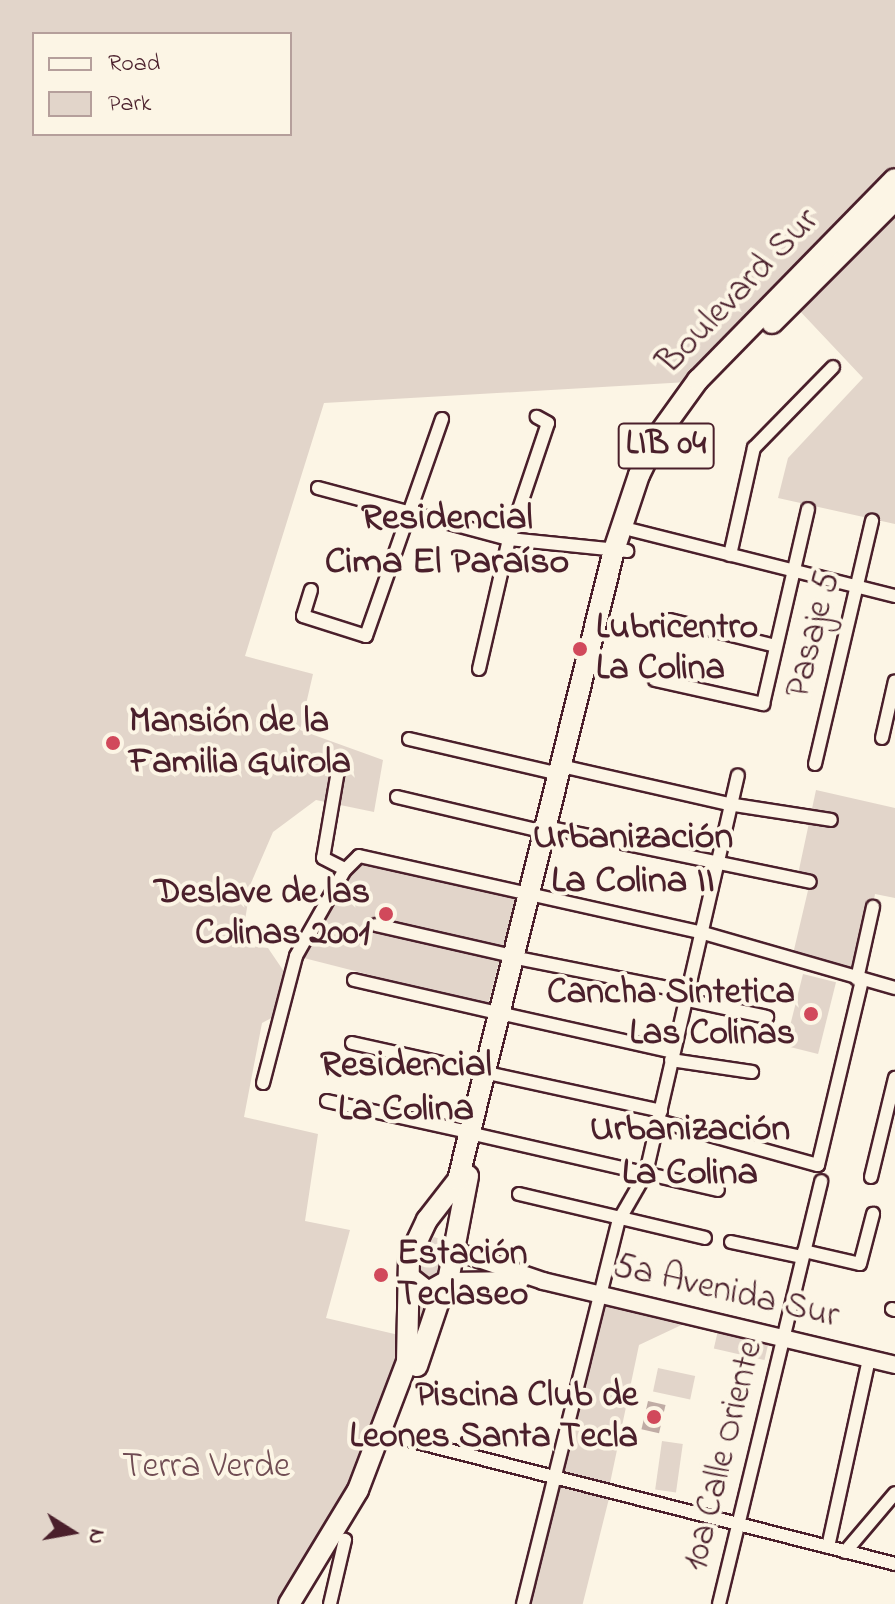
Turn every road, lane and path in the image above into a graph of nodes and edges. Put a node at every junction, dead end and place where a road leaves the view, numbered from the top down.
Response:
1 (895, 179) edge
2 (895, 200) edge
3 (833, 367) dead end
4 (537, 417) dead end
5 (442, 419) dead end
6 (318, 488) dead end
7 (808, 509) dead end
8 (409, 514) junction
9 (872, 521) dead end
10 (632, 530) junction
11 (509, 539) junction
12 (620, 550) junction
13 (730, 555) junction
14 (795, 570) junction
15 (857, 588) junction
16 (311, 590) dead end
17 (895, 596) edge
18 (670, 620) dead end
19 (776, 646) junction
20 (479, 669) dead end
21 (655, 680) dead end
22 (895, 681) edge
23 (882, 738) dead end
24 (409, 739) dead end
25 (340, 759) dead end
26 (815, 764) dead end
27 (565, 771) junction
28 (738, 775) dead end
29 (397, 797) dead end
30 (728, 804) junction
31 (831, 820) dead end
32 (550, 830) junction
33 (717, 861) junction
34 (345, 869) junction
35 (810, 882) dead end
36 (534, 893) junction
37 (873, 907) dead end
38 (376, 925) dead end
39 (703, 933) junction
40 (518, 957) junction
41 (860, 979) junction
42 (354, 980) dead end
43 (895, 988) edge
44 (688, 996) junction
45 (503, 1014) junction
46 (767, 1017) dead end
47 (352, 1043) dead end
48 (672, 1056) junction
49 (752, 1072) dead end
50 (487, 1073) junction
51 (895, 1078) edge
52 (263, 1083) dead end
53 (327, 1101) dead end
54 (660, 1116) junction
55 (473, 1134) junction
56 (646, 1173) junction
57 (871, 1177) dead end
58 (821, 1181) dead end
59 (718, 1190) dead end
60 (519, 1194) dead end
61 (873, 1214) dead end
62 (619, 1220) junction
63 (416, 1238) junction
64 (705, 1238) dead end
65 (731, 1242) dead end
66 (454, 1248) junction
67 (803, 1254) junction
68 (410, 1278) junction
69 (543, 1281) junction
70 (446, 1283) junction
71 (599, 1294) junction
72 (783, 1338) junction
73 (869, 1359) junction
74 (895, 1365) edge
75 (393, 1436) junction
76 (555, 1477) junction
77 (895, 1493) edge
78 (738, 1524) junction
79 (345, 1540) junction
80 (828, 1547) junction
81 (845, 1552) junction
82 (895, 1564) edge
83 (289, 1604) edge
84 (305, 1604) edge
85 (330, 1604) edge
86 (523, 1604) edge
87 (719, 1604) edge

1 - 12 highway, Boulevard Sur / LIB 04
2 - 10 highway, Boulevard Sur / LIB 04
3 - 13 street
4 - 11 street
5 - 8 street
6 - 8 street
7 - 14 street
8 - 11 street
8 - 16 street
9 - 15 street, Pasaje 5
10 - 12 highway, Boulevard Sur / LIB 04
10 - 13 street
11 - 12 street
11 - 20 street
12 - 27 highway, Boulevard Sur / LIB 04
13 - 14 street
14 - 15 street
14 - 19 street
15 - 17 street
15 - 26 street, Pasaje 5
18 - 19 street
19 - 21 street
22 - 23 street
24 - 27 street
25 - 34 street
27 - 30 street
27 - 32 highway, Boulevard Sur / LIB 04
28 - 30 street
29 - 32 street
30 - 31 street
30 - 33 street
32 - 33 street
32 - 36 highway, Boulevard Sur / LIB 04
33 - 35 street
33 - 39 street
34 - 36 street
34 - 52 street
36 - 39 street
36 - 40 highway, Boulevard Sur / LIB 04
37 - 41 street
38 - 40 street
39 - 41 street
39 - 44 street
40 - 44 street
40 - 45 highway, Boulevard Sur / LIB 04
41 - 43 street
41 - 54 street
42 - 45 street
44 - 46 street
44 - 48 street
45 - 48 street
45 - 50 highway, Boulevard Sur / LIB 04
47 - 50 street
48 - 49 street
48 - 54 street
50 - 54 street
50 - 55 highway, Boulevard Sur / LIB 04
51 - 57 street
53 - 55 street
54 - 56 street
55 - 56 street
55 - 63 highway, Boulevard Sur / LIB 04
55 - 66 highway, Boulevard Sur / LIB 04
56 - 59 street
56 - 62 street
58 - 67 street, 10a Calle Oriente
60 - 62 street
61 - 67 street
62 - 64 street
62 - 71 street
63 - 66 highway
63 - 68 highway, LIB 04
65 - 67 street
66 - 69 street, 5a Avenida Sur
66 - 70 highway, LIB 04
67 - 72 street, 10a Calle Oriente
68 - 70 highway
68 - 83 highway, LIB 04
69 - 70 street, 5a Avenida Sur
69 - 71 street, 5a Avenida Sur
70 - 75 highway, LIB 04
71 - 72 street, 5a Avenida Sur
71 - 76 street
72 - 73 street, 5a Avenida Sur
72 - 78 street, 10a Calle Oriente
73 - 74 street, 5a Avenida Sur
73 - 80 street
75 - 76 street
75 - 79 highway, LIB 04
76 - 78 street
76 - 86 street
77 - 81 street
78 - 80 street
78 - 87 street, 10a Calle Oriente
79 - 84 highway, LIB 04
79 - 85 street
80 - 81 street
81 - 82 street

